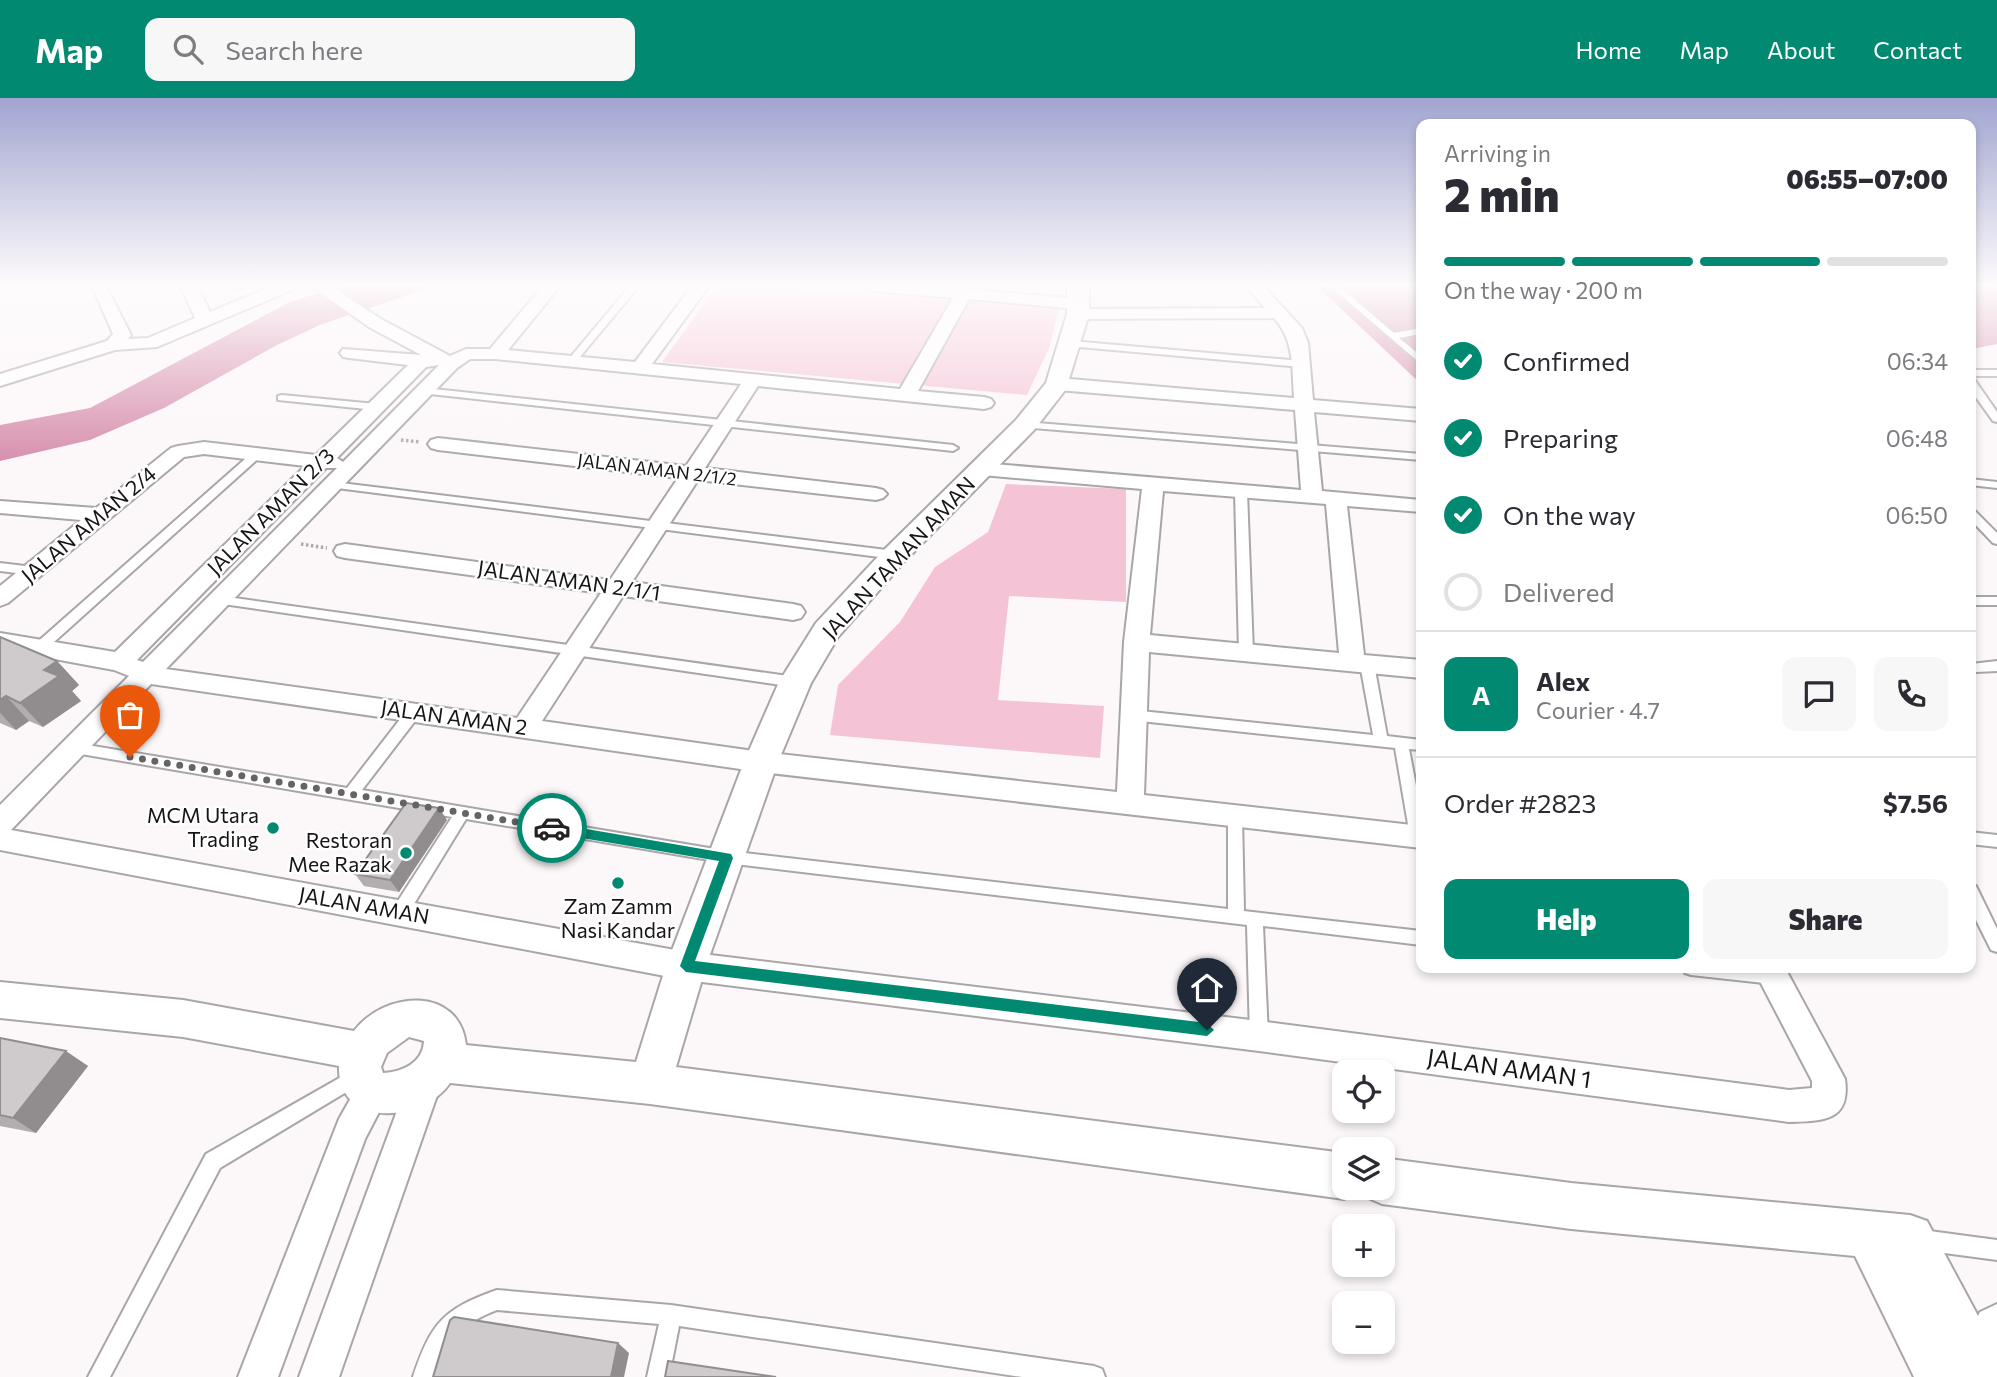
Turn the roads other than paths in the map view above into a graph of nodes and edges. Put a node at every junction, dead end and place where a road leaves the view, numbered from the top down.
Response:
1 (111, 346) edge
2 (420, 346) edge
3 (502, 346) edge
4 (585, 346) edge
5 (657, 346) edge
6 (934, 346) edge
7 (1068, 346) edge
8 (1223, 346) edge
9 (1297, 346) edge
10 (349, 353) dead end
11 (495, 354) junction
12 (422, 361) junction
13 (571, 362) junction
14 (1302, 364) junction
15 (451, 365) junction
16 (640, 368) junction
17 (1976, 373) edge
18 (1997, 373) edge
19 (0, 380) edge
20 (753, 380) junction
21 (1058, 384) junction
22 (1976, 390) edge
23 (425, 391) junction
24 (906, 395) junction
25 (282, 398) dead end
26 (984, 403) dead end
27 (1305, 405) junction
28 (376, 407) junction
29 (1416, 415) edge
30 (1997, 419) edge
31 (725, 423) junction
32 (1025, 425) junction
33 (438, 444) road end
34 (954, 448) dead end
35 (1308, 448) junction
36 (257, 454) junction
37 (1416, 457) edge
38 (322, 462) junction
39 (352, 466) junction
40 (982, 469) junction
41 (691, 474) junction
42 (1976, 483) edge
43 (333, 485) junction
44 (1153, 485) junction
45 (1997, 485) edge
46 (1241, 492) junction
47 (876, 494) dead end
48 (1312, 497) junction
49 (1336, 499) junction
50 (1416, 506) edge
51 (0, 507) edge
52 (99, 515) junction
53 (1976, 520) edge
54 (657, 526) junction
55 (1997, 540) edge
56 (345, 551) road end
57 (895, 555) junction
58 (0, 567) edge
59 (33, 571) junction
60 (617, 588) junction
61 (0, 598) edge
62 (220, 600) junction
63 (1976, 601) edge
64 (1997, 601) edge
65 (793, 612) dead end
66 (0, 641) edge
67 (1136, 642) junction
68 (39, 648) junction
69 (575, 650) junction
70 (1246, 652) junction
71 (120, 662) junction
72 (1359, 663) junction
73 (1997, 666) edge
74 (1976, 667) dead end
75 (1416, 669) edge
76 (147, 675) junction
77 (795, 682) junction
78 (413, 713) junction
79 (1131, 715) junction
80 (524, 728) junction
81 (1381, 740) junction
82 (1401, 743) junction
83 (1416, 744) edge
84 (75, 748) junction
85 (761, 762) junction
86 (350, 794) junction
87 (1130, 804) junction
88 (462, 813) junction
89 (1235, 816) junction
90 (1416, 820) edge
91 (0, 824) edge
92 (1416, 836) edge
93 (0, 839) edge
94 (1976, 839) edge
95 (1997, 841) edge
96 (727, 858) junction
97 (1976, 903) edge
98 (400, 912) junction
99 (1236, 916) junction
100 (1255, 919) junction
101 (1416, 937) edge
102 (1997, 945) edge
103 (686, 966) junction
104 (1773, 973) edge
105 (0, 1000) edge
106 (1259, 1036) junction
107 (433, 1071) junction
108 (365, 1073) junction
109 (650, 1084) junction
110 (1332, 1174) edge
111 (1395, 1183) edge
112 (1890, 1237) junction
113 (1997, 1250) edge
114 (671, 1315) junction
115 (1997, 1329) edge
116 (99, 1377) edge
117 (258, 1377) edge
118 (319, 1377) edge
119 (424, 1377) edge
120 (658, 1377) edge
121 (1088, 1377) edge
122 (1940, 1377) edge
123 (1983, 1377) edge
124 (1994, 1377) edge

1 - 19 street
2 - 15 street
3 - 11 street
4 - 13 lane
5 - 16 street
6 - 24 street
7 - 21 street, JALAN TAMAN AMAN
8 - 14 lane
9 - 14 street
10 - 12 street
11 - 13 street
11 - 15 street
12 - 15 street
12 - 28 street, JALAN AMAN 2/3
13 - 16 street
14 - 27 street
15 - 23 street
16 - 20 street
17 - 18 lane
20 - 24 street
20 - 31 street
21 - 27 street
21 - 32 street, JALAN TAMAN AMAN
22 - 30 lane
23 - 31 lane
23 - 39 street
24 - 26 street
25 - 28 lane
27 - 29 street
27 - 35 street
28 - 38 street, JALAN AMAN 2/3
31 - 34 lane
31 - 41 street
32 - 35 lane
32 - 40 street, JALAN TAMAN AMAN
33 - 41 street, JALAN AMAN 2/1/2
35 - 37 lane
35 - 48 street
36 - 38 street
36 - 52 street, JALAN AMAN 2/4
36 - 68 lane
38 - 39 street
38 - 71 street, JALAN AMAN 2/3
39 - 43 street
40 - 44 street
40 - 57 street, JALAN TAMAN AMAN
41 - 47 street, JALAN AMAN 2/1/2
41 - 54 street
42 - 45 lane
43 - 54 lane
43 - 62 street
44 - 46 street
44 - 67 street
46 - 48 street
46 - 70 lane
48 - 49 street
49 - 50 street
49 - 72 street
51 - 52 street
52 - 59 street, JALAN AMAN 2/4
53 - 55 lane
54 - 57 lane
54 - 60 street
56 - 60 street, JALAN AMAN 2/1/1
57 - 77 street, JALAN TAMAN AMAN
58 - 59 lane
59 - 61 street, JALAN AMAN 2/4
60 - 65 street, JALAN AMAN 2/1/1
60 - 69 street
62 - 69 lane
62 - 76 street
63 - 64 lane
66 - 68 street, JALAN AMAN 2
67 - 70 street
67 - 79 street
68 - 71 street, JALAN AMAN 2
69 - 77 lane
69 - 80 street
70 - 72 street
71 - 76 street, JALAN AMAN 2
72 - 75 street
72 - 81 lane
73 - 74 lane
76 - 78 street, JALAN AMAN 2
76 - 84 street
77 - 85 street, JALAN TAMAN AMAN
78 - 80 street, JALAN AMAN 2
78 - 86 lane
79 - 81 lane
79 - 87 street
80 - 85 street, JALAN AMAN 2
81 - 82 lane
82 - 83 lane
82 - 90 lane
84 - 86 lane
84 - 91 street
85 - 87 street, JALAN AMAN 2
85 - 96 street, JALAN TAMAN AMAN
86 - 88 lane
87 - 89 street, JALAN AMAN 2
88 - 96 lane
88 - 98 lane
89 - 92 street, JALAN AMAN 2
89 - 99 lane
93 - 98 street, JALAN AMAN
94 - 95 lane
96 - 99 lane
96 - 103 street, JALAN TAMAN AMAN
97 - 102 lane
98 - 103 street, JALAN AMAN
99 - 100 lane
100 - 101 lane
100 - 106 lane
103 - 106 street, JALAN AMAN 1
103 - 109 street, JALAN TAMAN AMAN
104 - 106 street, JALAN AMAN 1
105 - 108 street
107 - 108 street
107 - 108 street
107 - 109 street
107 - 118 street
108 - 116 lane
108 - 117 street
109 - 110 street
111 - 112 street
112 - 113 lane
112 - 122 street
112 - 123 street
114 - 119 lane
114 - 120 lane
114 - 121 lane
115 - 124 street

